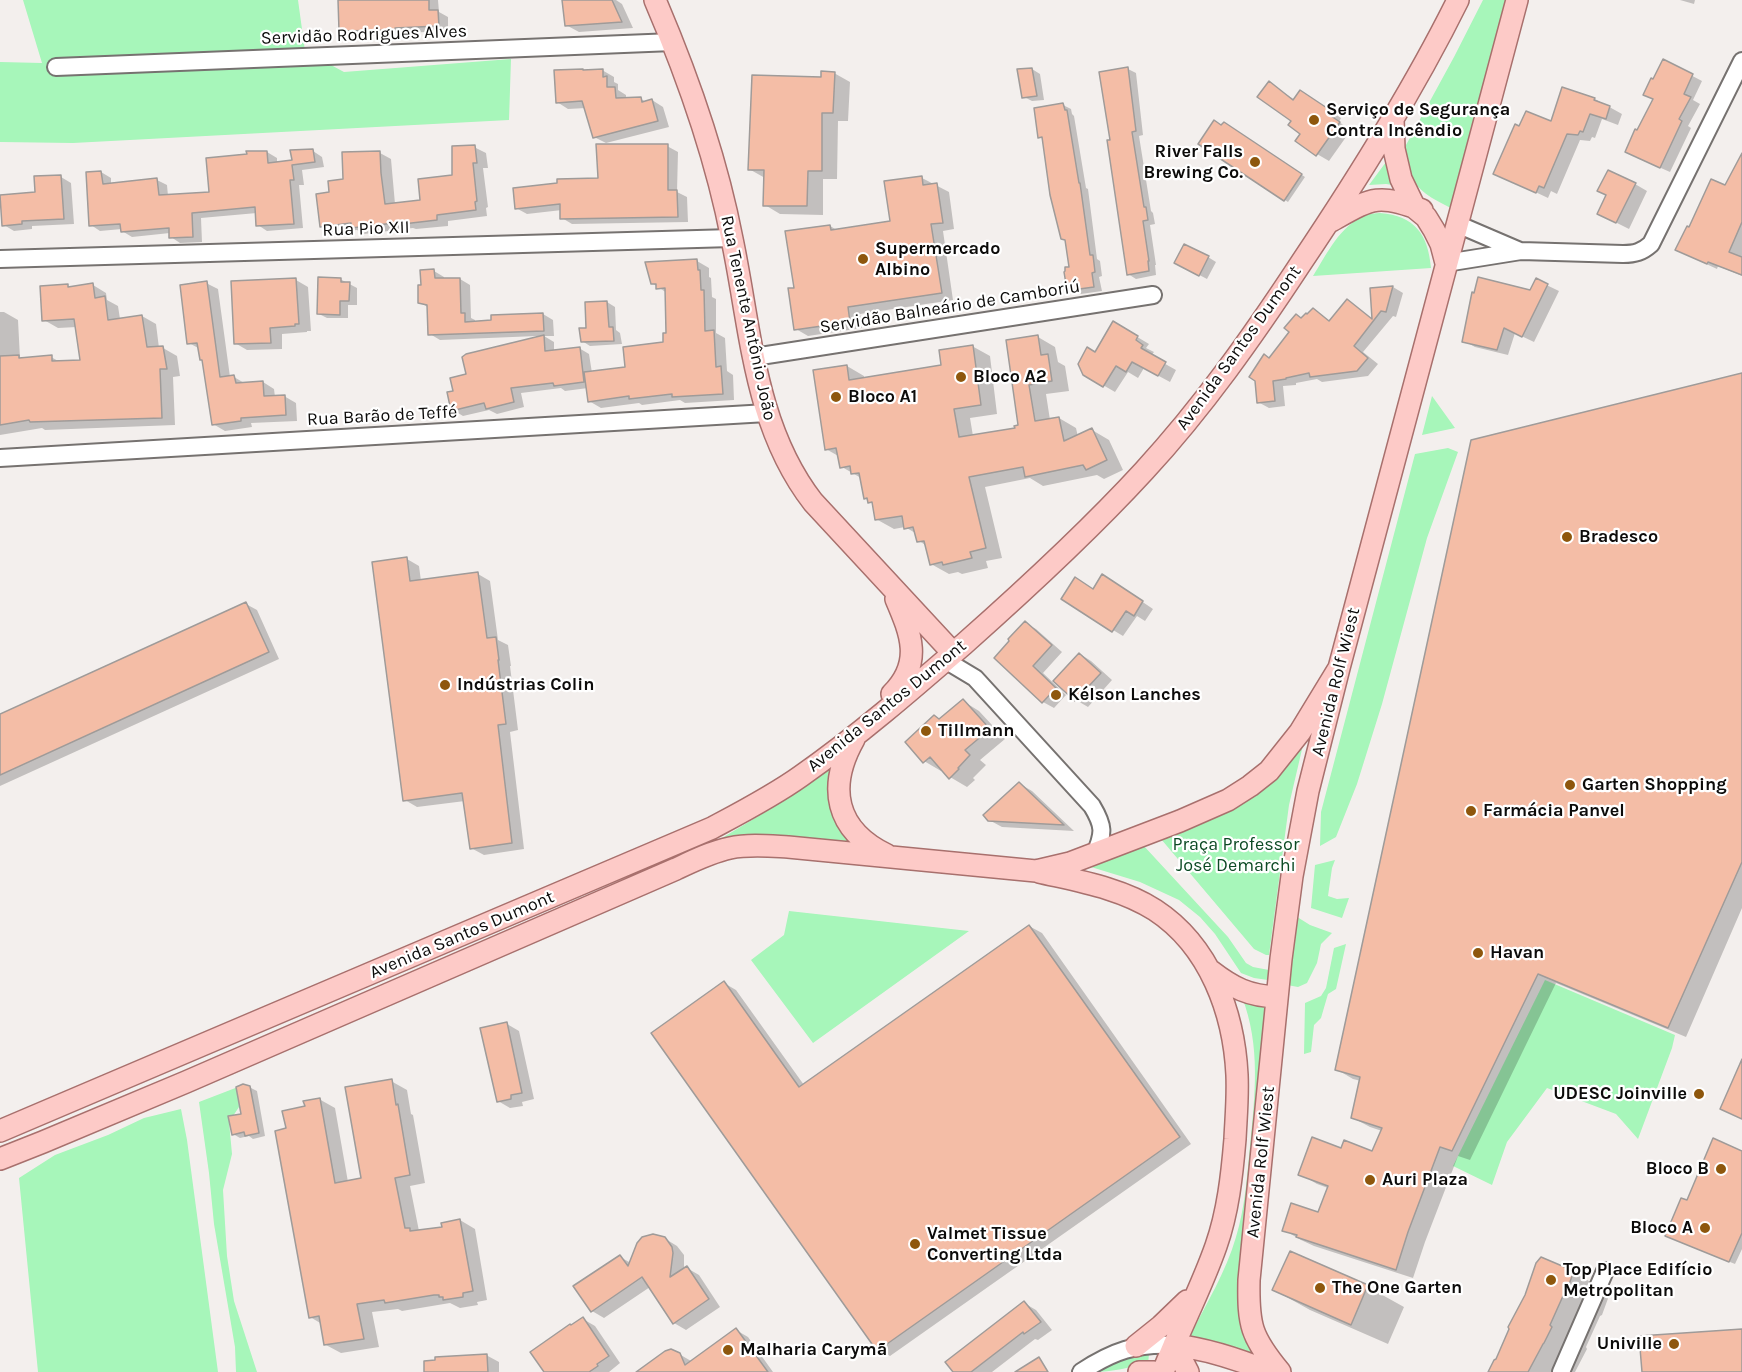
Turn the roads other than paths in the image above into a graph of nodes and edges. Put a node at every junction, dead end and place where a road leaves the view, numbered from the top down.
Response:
1 (655, 0) edge
2 (1458, 0) edge
3 (1517, 0) edge
4 (673, 42) junction
5 (1742, 61) edge
6 (56, 67) dead end
7 (1393, 119) junction
8 (1415, 208) junction
9 (1328, 223) junction
10 (1457, 224) junction
11 (732, 238) junction
12 (1521, 251) junction
13 (0, 259) edge
14 (1446, 263) junction
15 (1153, 295) dead end
16 (754, 357) junction
17 (767, 413) junction
18 (0, 458) edge
19 (891, 587) junction
20 (949, 657) junction
21 (1339, 668) junction
22 (856, 736) junction
23 (799, 777) junction
24 (1095, 854) junction
25 (893, 858) junction
26 (1036, 871) junction
27 (1210, 970) junction
28 (1277, 997) junction
29 (0, 1131) edge
30 (0, 1159) edge
31 (1605, 1271) dead end
32 (1199, 1287) junction
33 (1174, 1345) junction
34 (1136, 1346) junction
35 (1081, 1372) edge
36 (1139, 1372) edge
37 (1154, 1372) edge
38 (1163, 1372) edge
39 (1188, 1372) edge
40 (1269, 1372) edge
41 (1280, 1372) edge
42 (1561, 1372) edge

1 - 4 main road, Rua Tenente Antônio João
2 - 7 main road, Avenida Santos Dumont
3 - 10 main road, Avenida Rolf Wiest
4 - 6 street, Servidão Rodrigues Alves
4 - 11 main road, Rua Tenente Antônio João
5 - 12 street
7 - 8 main road
7 - 9 main road, Avenida Santos Dumont
8 - 9 main road
8 - 10 main road
8 - 14 main road
9 - 20 main road, Avenida Santos Dumont
10 - 12 street
10 - 14 main road, Avenida Rolf Wiest
11 - 13 street, Rua Pio XII
11 - 16 main road, Rua Tenente Antônio João
12 - 14 street
14 - 21 main road, Avenida Rolf Wiest
15 - 16 street, Servidão Balneário de Camboriú
16 - 17 main road, Rua Tenente Antônio João
17 - 18 street, Rua Barão de Teffé
17 - 19 main road, Rua Tenente Antônio João
19 - 20 main road, Rua Tenente Antônio João
19 - 23 main road
20 - 22 main road, Avenida Santos Dumont
20 - 24 street, Rua Tenente Antônio João
21 - 24 main road
21 - 28 main road, Avenida Rolf Wiest
22 - 23 main road, Avenida Santos Dumont
22 - 25 main road
23 - 29 main road, Avenida Santos Dumont
24 - 26 main road
25 - 26 main road, Avenida Santos Dumont
25 - 30 main road, Avenida Santos Dumont
26 - 27 main road
27 - 28 main road
27 - 32 main road
28 - 41 main road, Avenida Rolf Wiest
31 - 42 street
32 - 33 main road
32 - 34 main road
33 - 34 street
33 - 38 main road
33 - 39 main road
33 - 40 main road
34 - 35 street
36 - 37 main road

